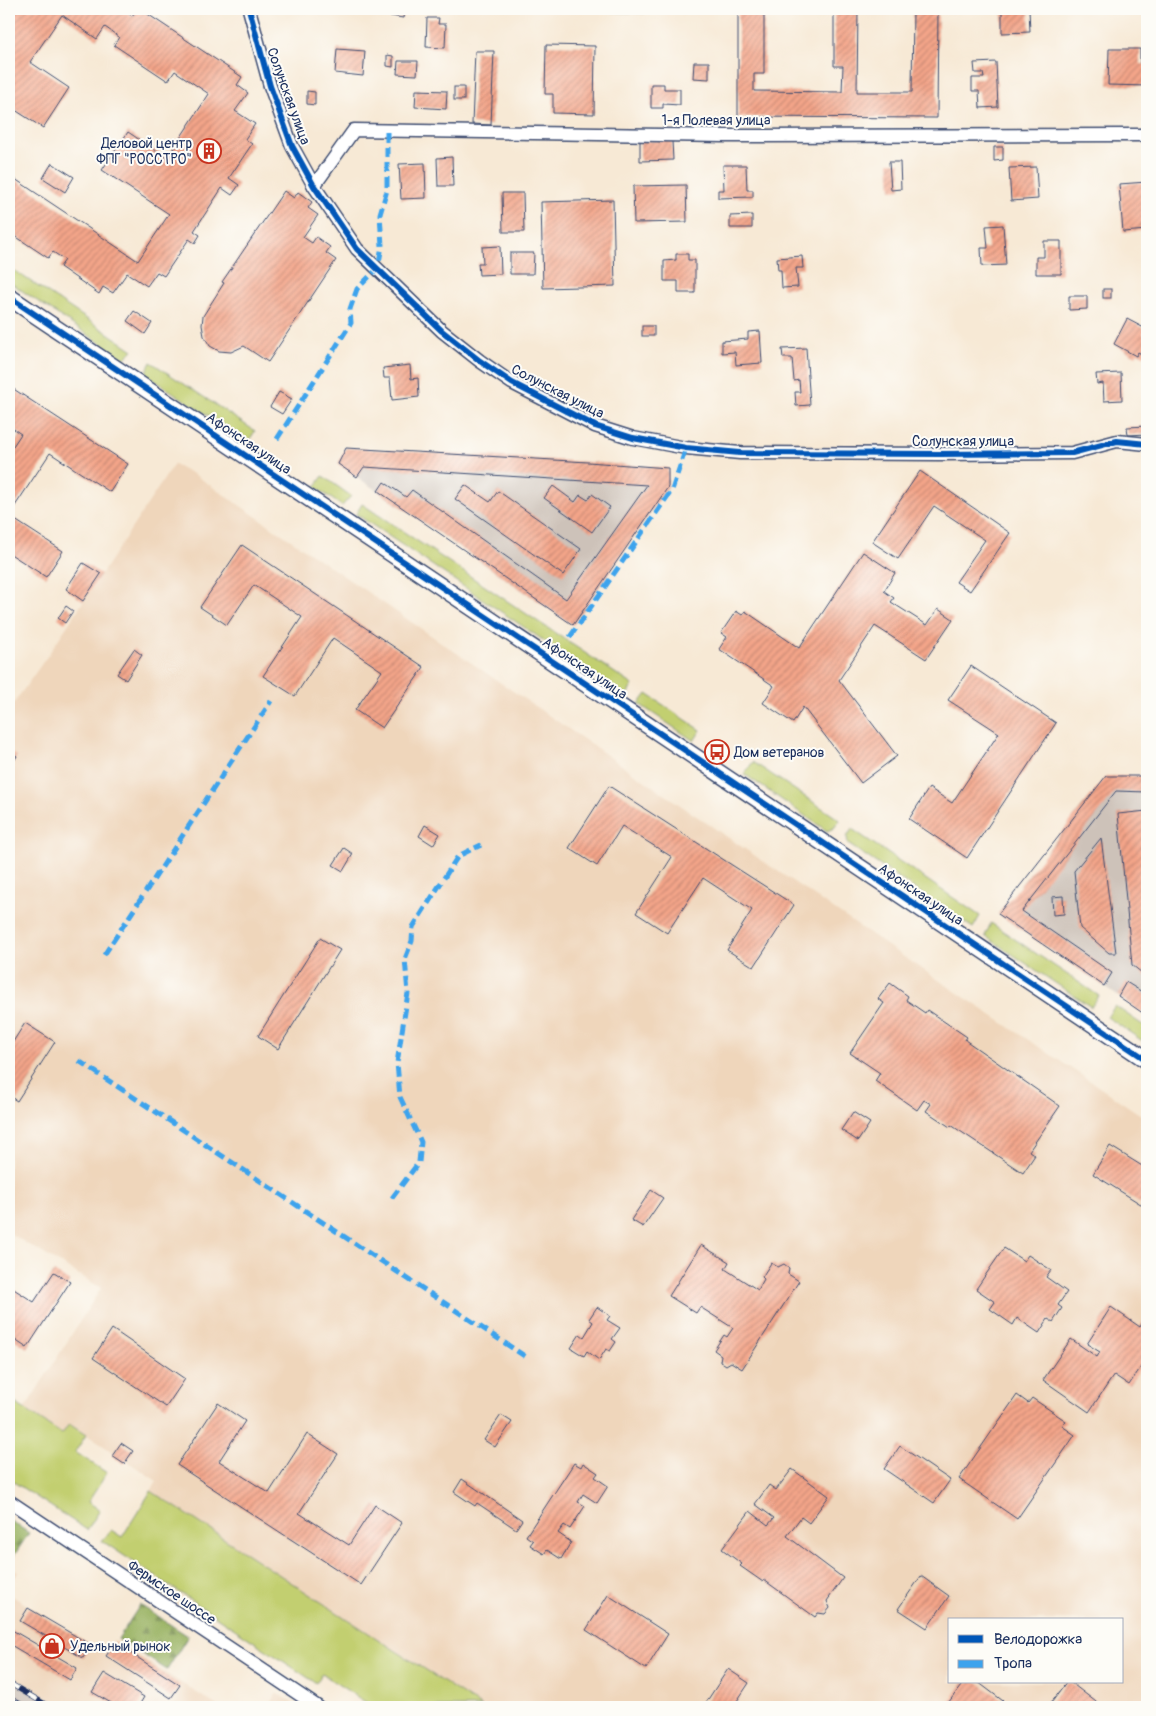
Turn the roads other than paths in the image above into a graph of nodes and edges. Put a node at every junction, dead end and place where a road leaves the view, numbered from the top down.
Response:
1 (249, 9) edge
2 (1147, 135) edge
3 (314, 186) junction
4 (9, 297) edge
5 (1147, 444) edge
6 (1147, 1060) edge
7 (9, 1501) edge
8 (318, 1707) edge

1 - 3 street, Солунская улица
2 - 3 street, 1-я Полевая улица
3 - 5 street, Солунская улица
4 - 6 street, Афонская улица
7 - 8 street, Фермское шоссе

